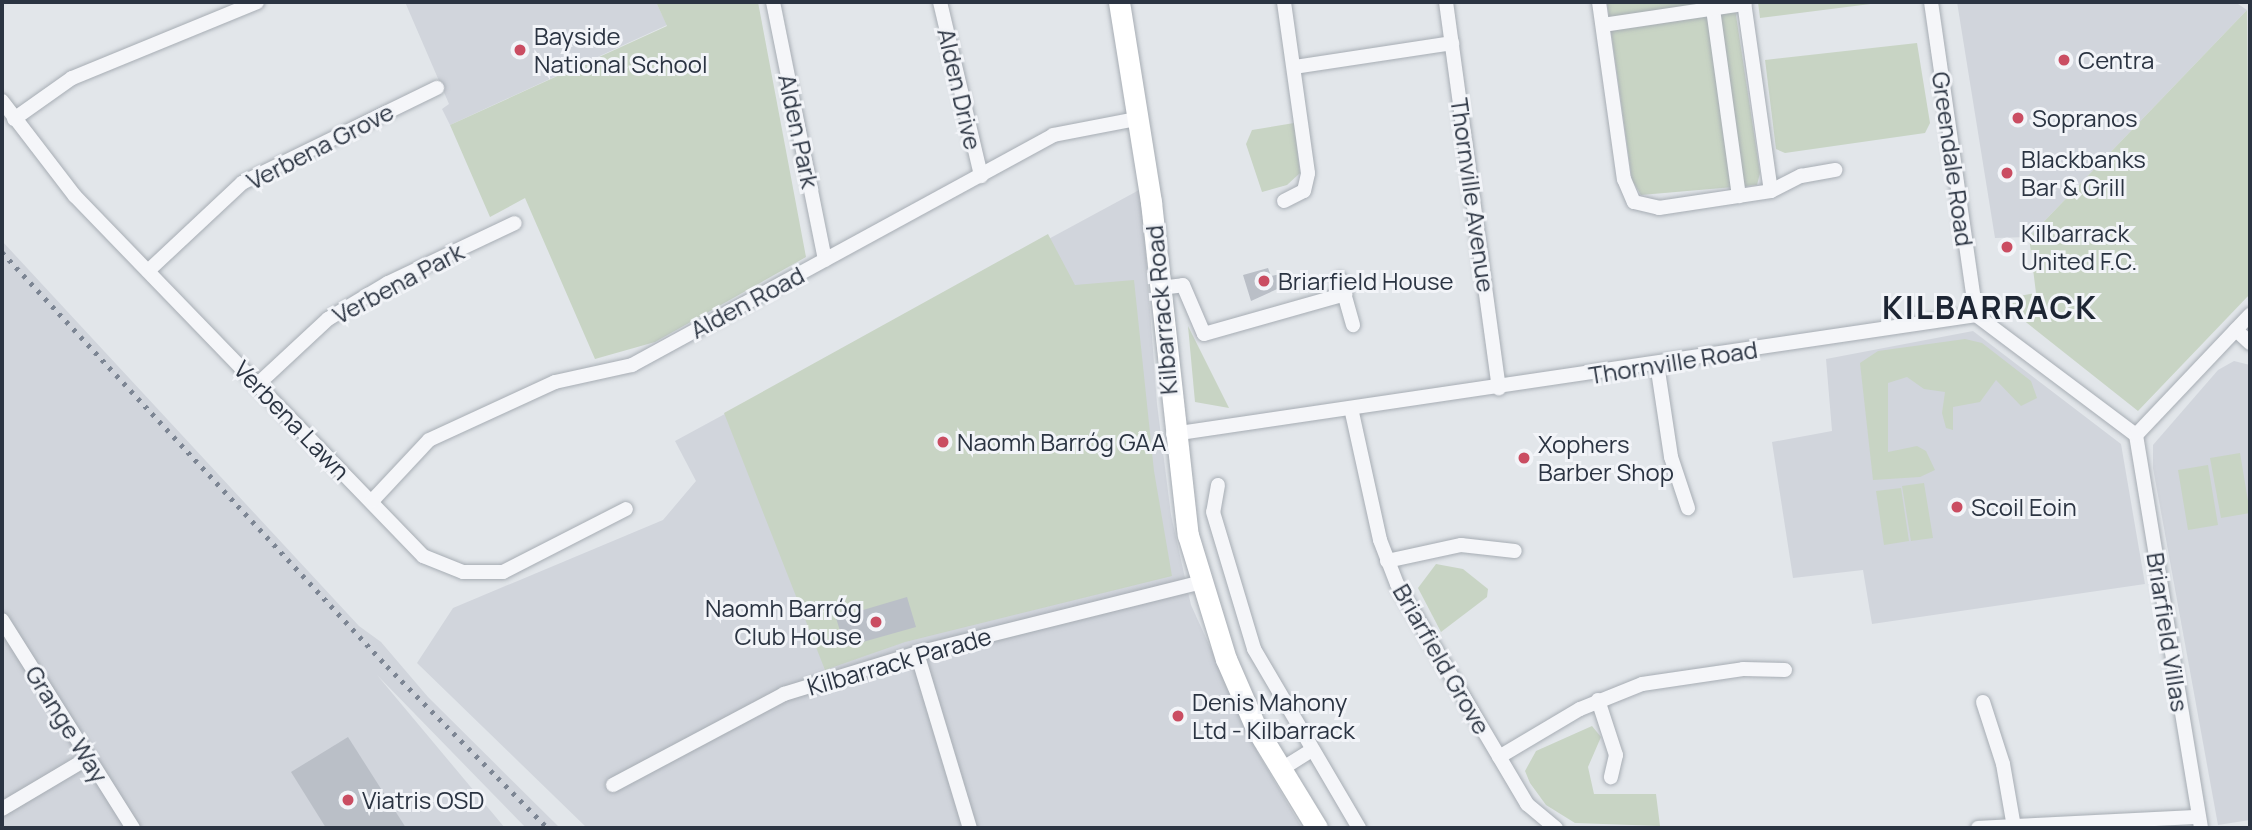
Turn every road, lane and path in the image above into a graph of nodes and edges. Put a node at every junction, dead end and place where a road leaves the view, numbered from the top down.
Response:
1 (257, 2) edge
2 (773, 2) edge
3 (940, 2) edge
4 (1119, 2) edge
5 (1284, 2) edge
6 (1446, 2) edge
7 (1599, 2) edge
8 (1931, 2) edge
9 (1744, 3) edge
10 (1713, 9) junction
11 (1603, 25) junction
12 (1452, 43) junction
13 (1294, 67) junction
14 (437, 88) dead end
15 (2, 101) edge
16 (14, 119) junction
17 (1136, 120) junction
18 (1835, 170) dead end
19 (981, 176) junction
20 (1771, 191) junction
21 (1739, 196) junction
22 (1284, 201) dead end
23 (515, 223) dead end
24 (825, 260) junction
25 (148, 271) junction
26 (1340, 279) dead end
27 (1160, 288) junction
28 (1345, 294) junction
29 (2250, 315) edge
30 (1976, 316) junction
31 (1353, 325) dead end
32 (2236, 330) junction
33 (2250, 343) edge
34 (1657, 365) junction
35 (258, 384) junction
36 (1499, 388) junction
37 (1351, 408) junction
38 (1173, 434) junction
39 (2136, 435) junction
40 (1218, 485) dead end
41 (372, 501) junction
42 (1688, 508) dead end
43 (626, 509) dead end
44 (1515, 551) dead end
45 (1387, 561) junction
46 (1201, 582) junction
47 (2, 620) edge
48 (917, 653) junction
49 (1785, 670) dead end
50 (1598, 700) junction
51 (1983, 702) dead end
52 (1311, 751) junction
53 (1499, 757) junction
54 (88, 758) junction
55 (1280, 770) junction
56 (1611, 777) dead end
57 (614, 785) dead end
58 (2, 809) edge
59 (2199, 822) edge
60 (2014, 827) edge
61 (133, 828) edge
62 (970, 828) edge
63 (1317, 828) edge
64 (1359, 828) edge
65 (1556, 828) edge
66 (1978, 828) edge

1 - 16 street
2 - 24 street, Alden Park
3 - 19 street, Alden Drive
4 - 17 main road, Kilbarrack Road
5 - 13 street
6 - 12 street, Thornville Avenue
7 - 11 street
8 - 30 street, Greendale Road
9 - 10 street
9 - 20 street
10 - 11 street
10 - 21 street
11 - 21 street
12 - 13 street
12 - 36 street, Thornville Avenue
13 - 22 street
14 - 25 street, Verbena Grove
15 - 16 street, Verbena Lawn
16 - 25 street, Verbena Lawn
17 - 19 street, Alden Road
17 - 27 main road, Kilbarrack Road
18 - 20 street
19 - 24 street, Alden Road
20 - 21 street
23 - 35 street, Verbena Park
24 - 41 street, Alden Road
25 - 35 street, Verbena Lawn
26 - 28 street
27 - 28 street
27 - 38 main road, Kilbarrack Road
28 - 31 street
29 - 32 street
30 - 34 street, Thornville Road
30 - 39 street
32 - 33 street
32 - 39 street
34 - 36 street, Thornville Road
34 - 42 street
35 - 41 street, Verbena Lawn
36 - 37 street, Thornville Road
37 - 38 street, Thornville Road
37 - 45 street, Briarfield Grove
38 - 46 main road, Kilbarrack Road
39 - 59 street, Briarfield Villas
40 - 52 street
41 - 43 street, Verbena Lawn
44 - 45 street, Briarfield Grove
45 - 53 street, Briarfield Grove
46 - 48 street, Kilbarrack Parade
46 - 55 main road, Kilbarrack Road
47 - 54 street, Grange Way
48 - 57 street, Kilbarrack Parade
48 - 62 street
49 - 50 street, Briarfield Grove
50 - 53 street, Briarfield Grove
50 - 56 street
51 - 60 street
52 - 55 street
52 - 64 street
53 - 65 street, Briarfield Grove
54 - 58 street
54 - 61 street, Grange Way
55 - 63 main road, Kilbarrack Road
59 - 60 street
60 - 66 street

